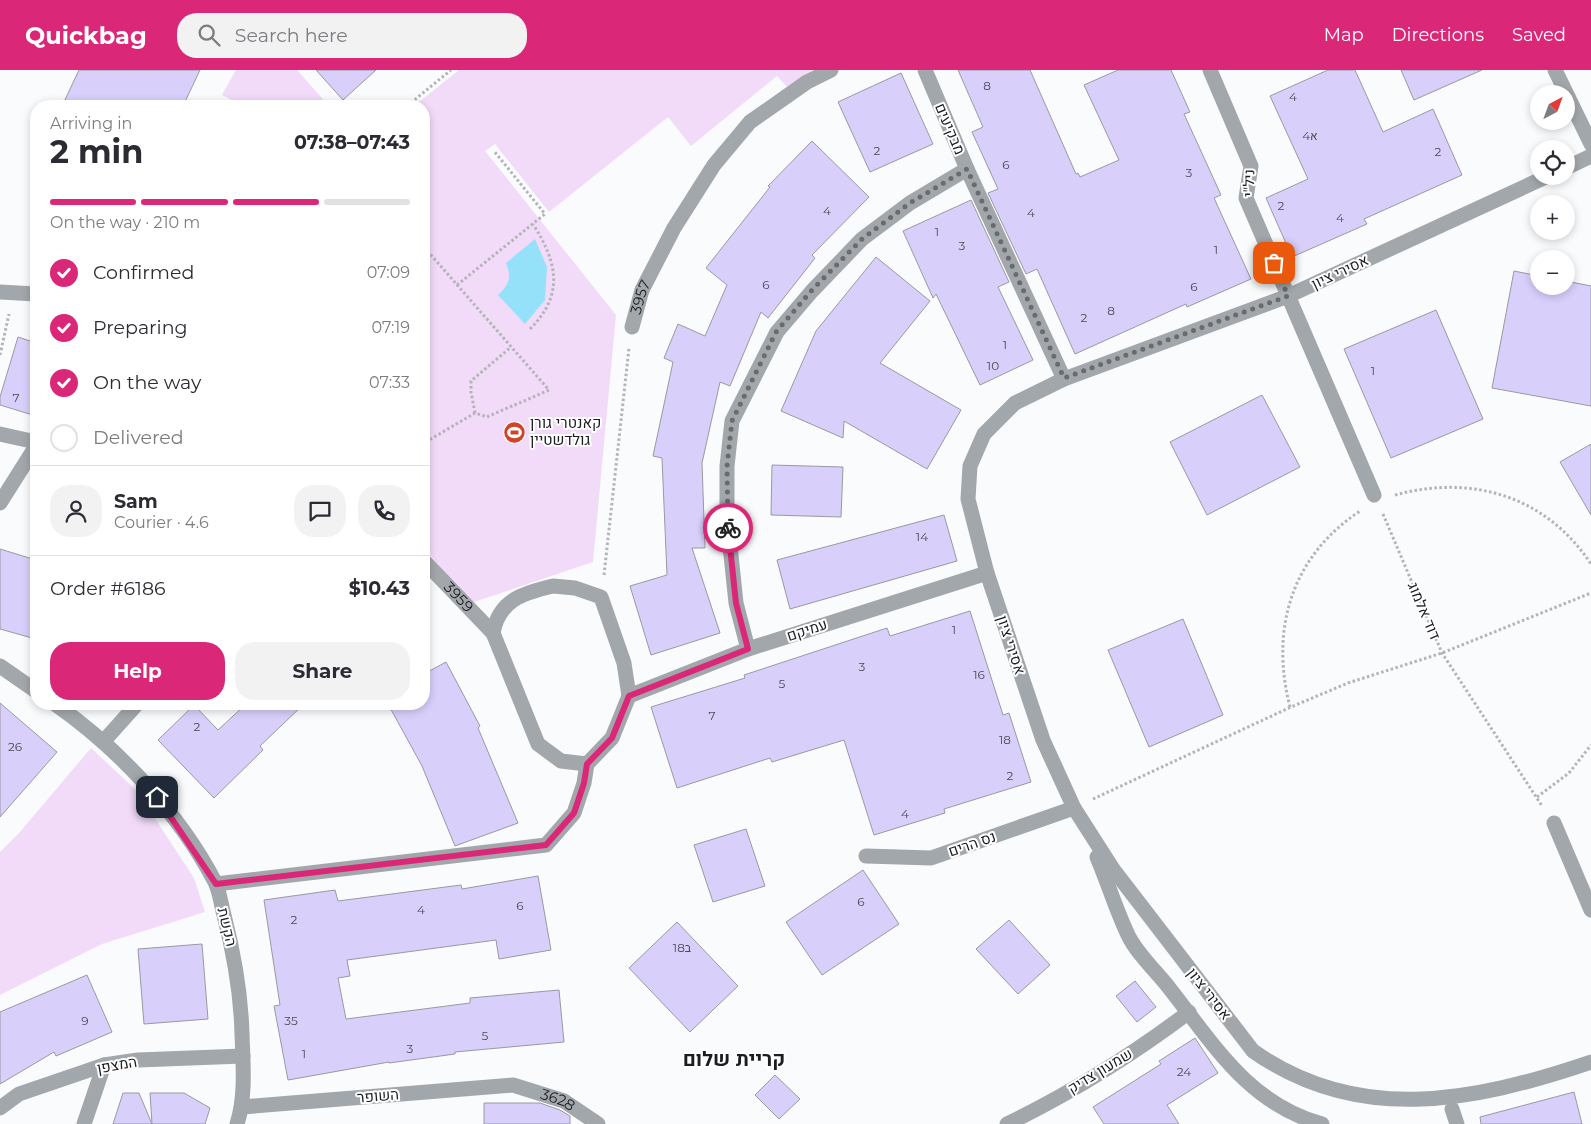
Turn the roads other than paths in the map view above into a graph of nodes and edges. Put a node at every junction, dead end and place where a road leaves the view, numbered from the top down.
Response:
1 (831, 70) edge
2 (925, 70) edge
3 (1210, 70) edge
4 (1555, 70) edge
5 (1591, 144) edge
6 (1591, 156) edge
7 (1575, 164) edge
8 (967, 169) junction
9 (1530, 184) edge
10 (7, 293) edge
11 (30, 294) edge
12 (1288, 296) junction
13 (632, 328) road end
14 (1064, 378) junction
15 (0, 434) edge
16 (30, 442) edge
17 (30, 454) edge
18 (1376, 498) road end
19 (0, 503) edge
20 (430, 567) edge
21 (987, 573) junction
22 (492, 632) junction
23 (748, 649) junction
24 (0, 666) edge
25 (30, 687) edge
26 (629, 696) junction
27 (63, 710) edge
28 (132, 710) edge
29 (103, 742) junction
30 (587, 764) junction
31 (1074, 808) junction
32 (1554, 823) road end
33 (1086, 828) junction
34 (866, 856) dead end
35 (216, 884) junction
36 (1591, 910) edge
37 (1189, 1012) junction
38 (243, 1056) junction
39 (1591, 1062) edge
40 (104, 1065) junction
41 (512, 1085) joint
42 (1312, 1097) dead end
43 (242, 1107) junction
44 (0, 1108) edge
45 (1452, 1109) junction
46 (1426, 1114) dead end
47 (84, 1124) edge
48 (237, 1124) edge
49 (598, 1124) edge
50 (1007, 1124) edge
51 (1322, 1124) edge
52 (1457, 1124) edge

1 - 13 street, 3957
2 - 8 street, מבקיעים
3 - 12 street, ניל"י
4 - 5 street
6 - 7 street
8 - 14 street, מבקיעים
8 - 23 street
9 - 12 street, אסירי ציון
10 - 11 street
12 - 14 street, אסירי ציון
12 - 18 street
14 - 21 street, אסירי ציון
15 - 16 street
17 - 19 street
20 - 22 street, 3959
21 - 23 street, עמיקם
21 - 31 street, אסירי ציון
22 - 26 street
22 - 30 street
23 - 26 street, עמיקם
24 - 25 street
26 - 30 street
27 - 29 street, הקשת
28 - 29 street
29 - 35 street, הקשת
30 - 35 street
31 - 33 street, אסירי ציון
31 - 34 street, נס הרים
32 - 36 street
33 - 37 street
33 - 42 street, אסירי ציון
35 - 38 street, הקשת
37 - 50 street, שמעון צדיק
37 - 51 street
38 - 40 street, המצפן
38 - 43 street, הקשת
39 - 45 street
40 - 44 street, המצפן
40 - 47 street
41 - 43 street, השופר
41 - 49 street, 3628
43 - 48 street, הקשת
45 - 46 street
45 - 52 street

